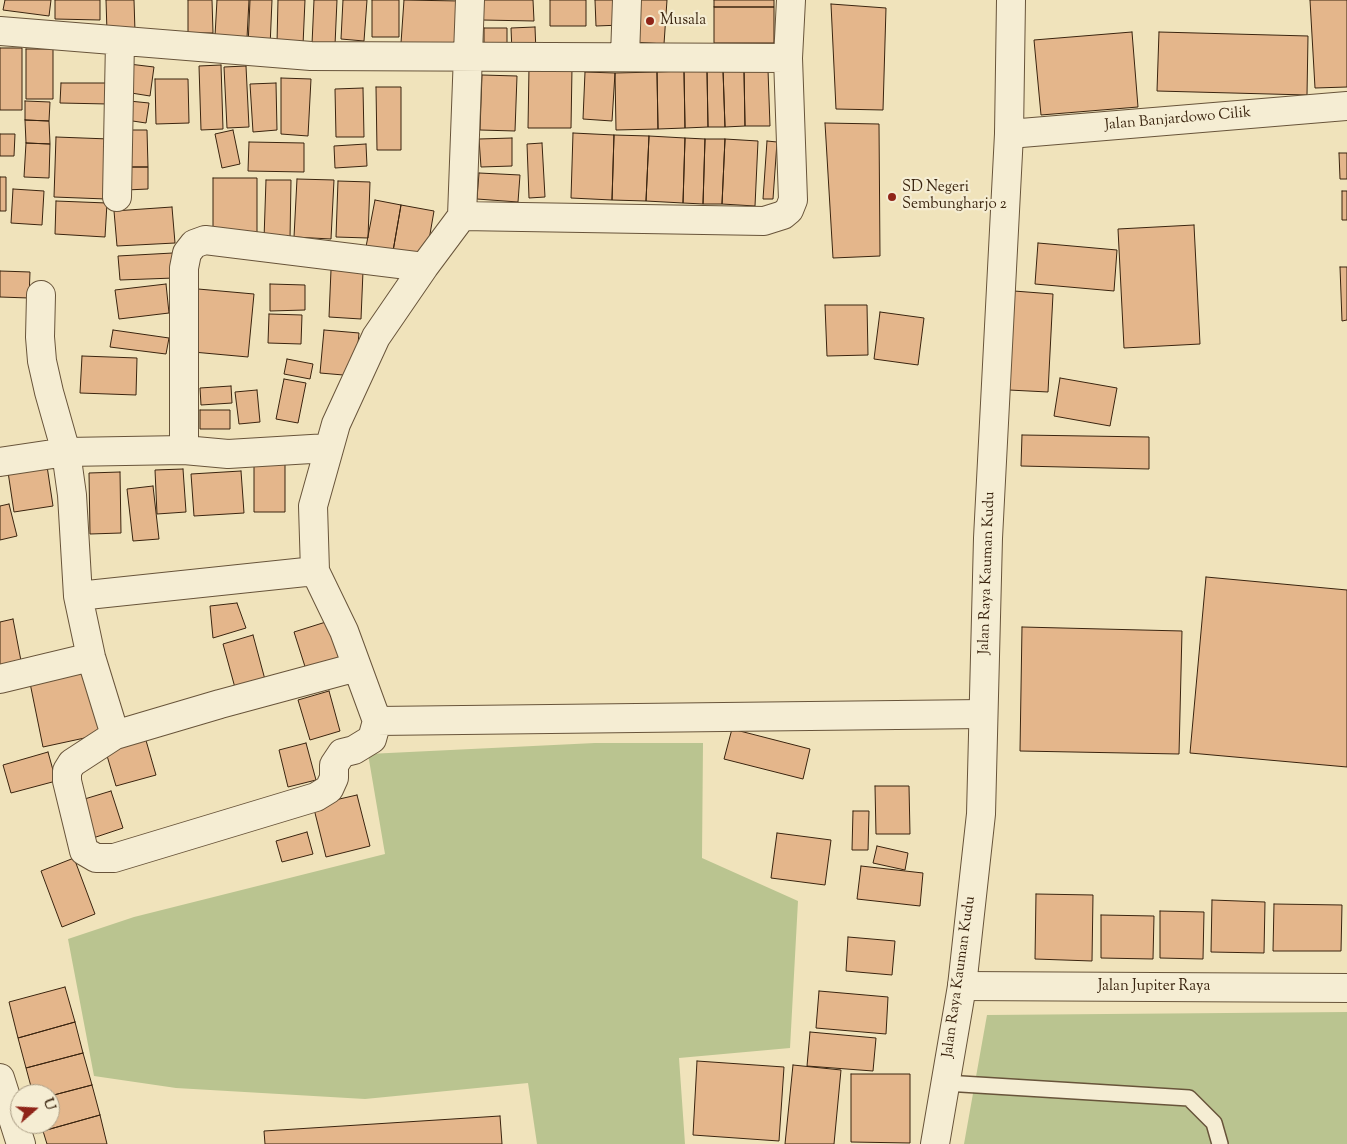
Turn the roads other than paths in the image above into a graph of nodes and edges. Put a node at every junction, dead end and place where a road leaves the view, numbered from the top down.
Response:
1 (470, 0) edge
2 (627, 0) edge
3 (791, 0) edge
4 (1010, 0) edge
5 (0, 31) edge
6 (120, 41) junction
7 (625, 56) junction
8 (469, 57) junction
9 (788, 58) junction
10 (1347, 106) edge
11 (1009, 134) junction
12 (117, 197) dead end
13 (462, 216) junction
14 (424, 267) junction
15 (41, 294) dead end
16 (328, 448) junction
17 (184, 450) junction
18 (66, 452) junction
19 (0, 462) edge
20 (315, 571) junction
21 (78, 596) junction
22 (91, 658) junction
23 (357, 667) junction
24 (0, 679) edge
25 (983, 714) junction
26 (377, 721) junction
27 (114, 735) junction
28 (962, 986) junction
29 (1347, 988) edge
30 (0, 1078) edge
31 (945, 1083) junction
32 (21, 1144) edge
33 (935, 1144) edge
34 (1220, 1144) edge

1 - 8 street
2 - 7 street
3 - 9 street
4 - 11 street, Jalan Raya Kauman Kudu
5 - 6 street
6 - 8 street
6 - 12 street
7 - 8 street
7 - 9 street
8 - 13 street
9 - 13 street
10 - 11 street, Jalan Banjardowo Cilik
11 - 25 street, Jalan Raya Kauman Kudu
13 - 14 street
14 - 16 street
14 - 17 street
15 - 18 street
16 - 17 street
16 - 20 street
17 - 18 street
18 - 19 street
18 - 21 street
20 - 21 street
20 - 23 street
21 - 22 street
22 - 24 street
22 - 27 street
23 - 26 street
23 - 27 street
25 - 26 street
25 - 28 street, Jalan Raya Kauman Kudu
26 - 27 street
28 - 29 street, Jalan Jupiter Raya
28 - 31 street, Jalan Raya Kauman Kudu
30 - 32 street
31 - 33 street, Jalan Raya Kauman Kudu
31 - 34 lane

